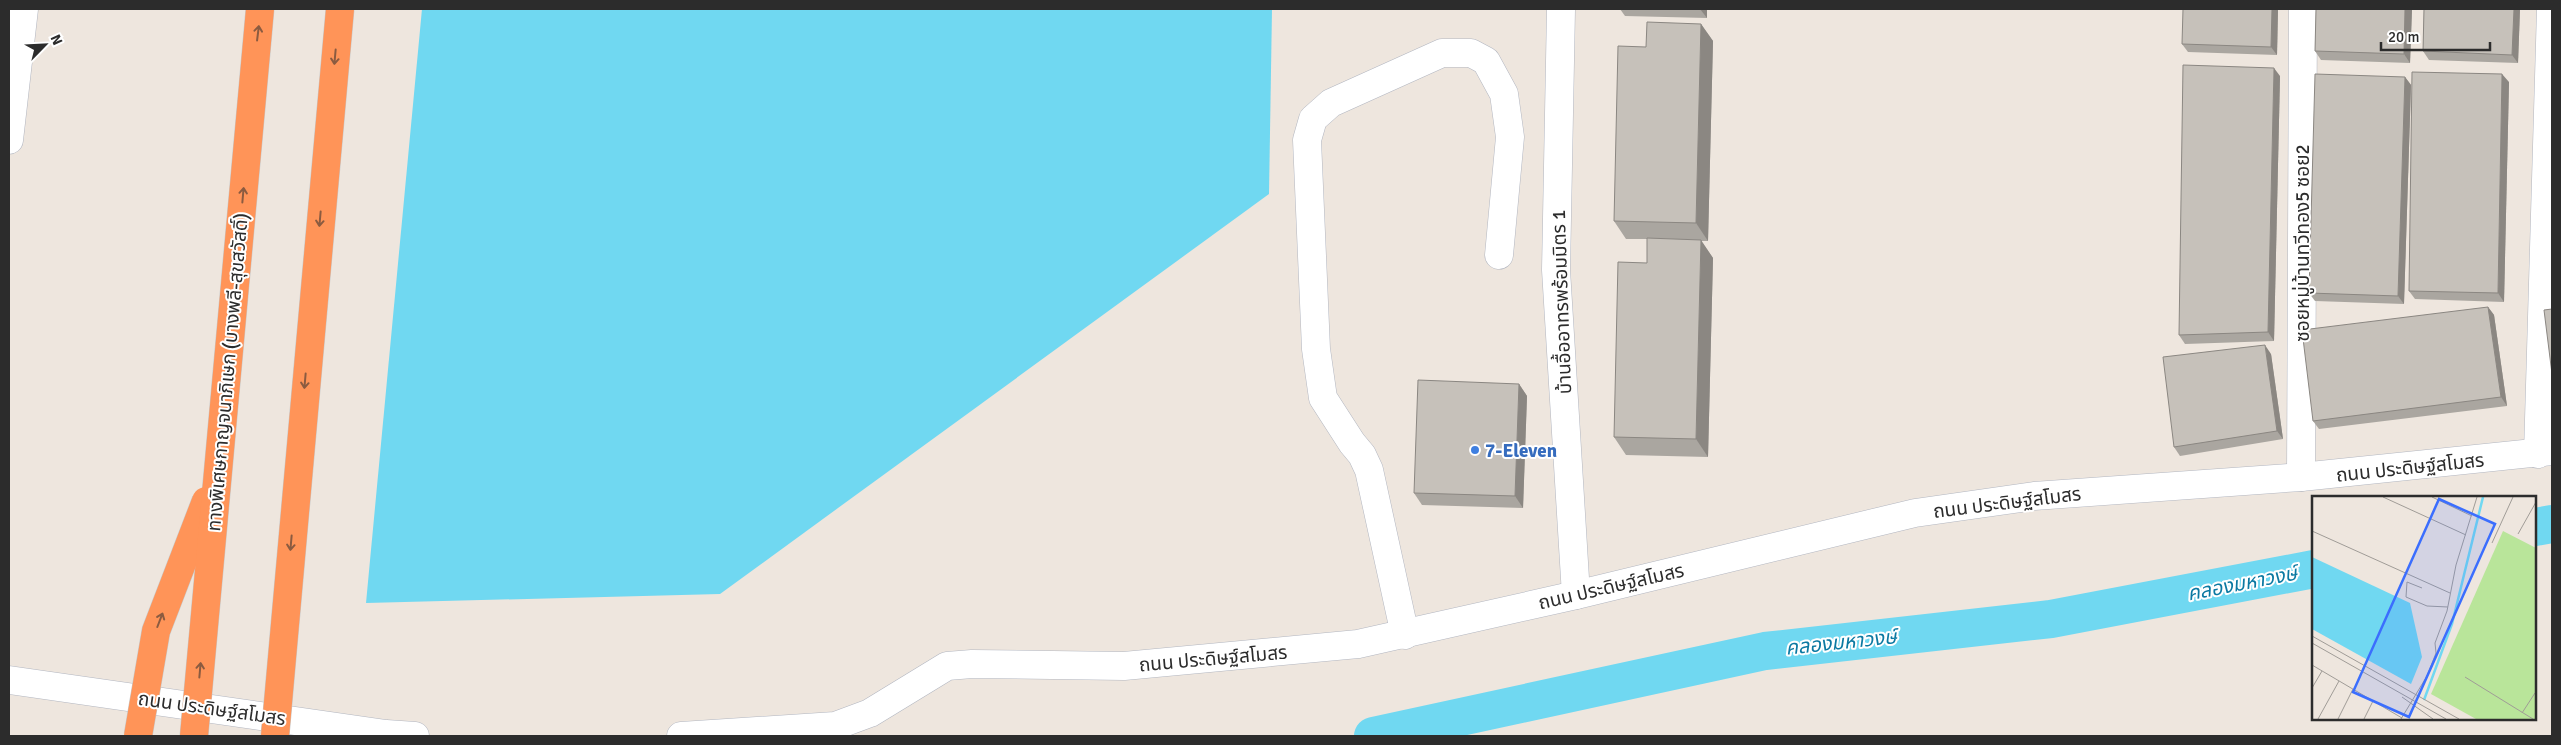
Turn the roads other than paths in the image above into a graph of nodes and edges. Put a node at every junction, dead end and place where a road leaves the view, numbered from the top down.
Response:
1 (24, 9) edge
2 (260, 9) edge
3 (340, 9) edge
4 (1561, 9) edge
5 (2303, 9) edge
6 (2550, 9) edge
7 (9, 140) edge
8 (1499, 255) dead end
9 (2545, 453) edge
10 (218, 469) junction
11 (2301, 477) junction
12 (1576, 595) junction
13 (1405, 635) junction
14 (9, 680) edge
15 (138, 736) edge
16 (194, 736) edge
17 (275, 736) edge
18 (415, 736) edge
19 (681, 736) edge

1 - 7 street
10 -> 2 highway, ทางพิเศษกาญจนาภิเษก (บางพลี-สุขสวัสดิ์), bridge
3 -> 17 highway, bridge
4 - 12 street, บ้านอื้ออาทรพร้อมมิตร 1
5 - 11 street, ซอยหมู่บ้านทวีทอง5 ซอย2
6 - 9 street
8 - 13 street
9 - 11 street, ถนน ประดิษฐ์สโมสร
15 -> 10 highway, bridge
16 -> 10 highway, ทางพิเศษกาญจนาภิเษก (บางพลี-สุขสวัสดิ์), bridge
11 - 12 street, ถนน ประดิษฐ์สโมสร
12 - 13 street, ถนน ประดิษฐ์สโมสร
13 - 19 street, ถนน ประดิษฐ์สโมสร
14 - 18 street, ถนน ประดิษฐ์สโมสร

